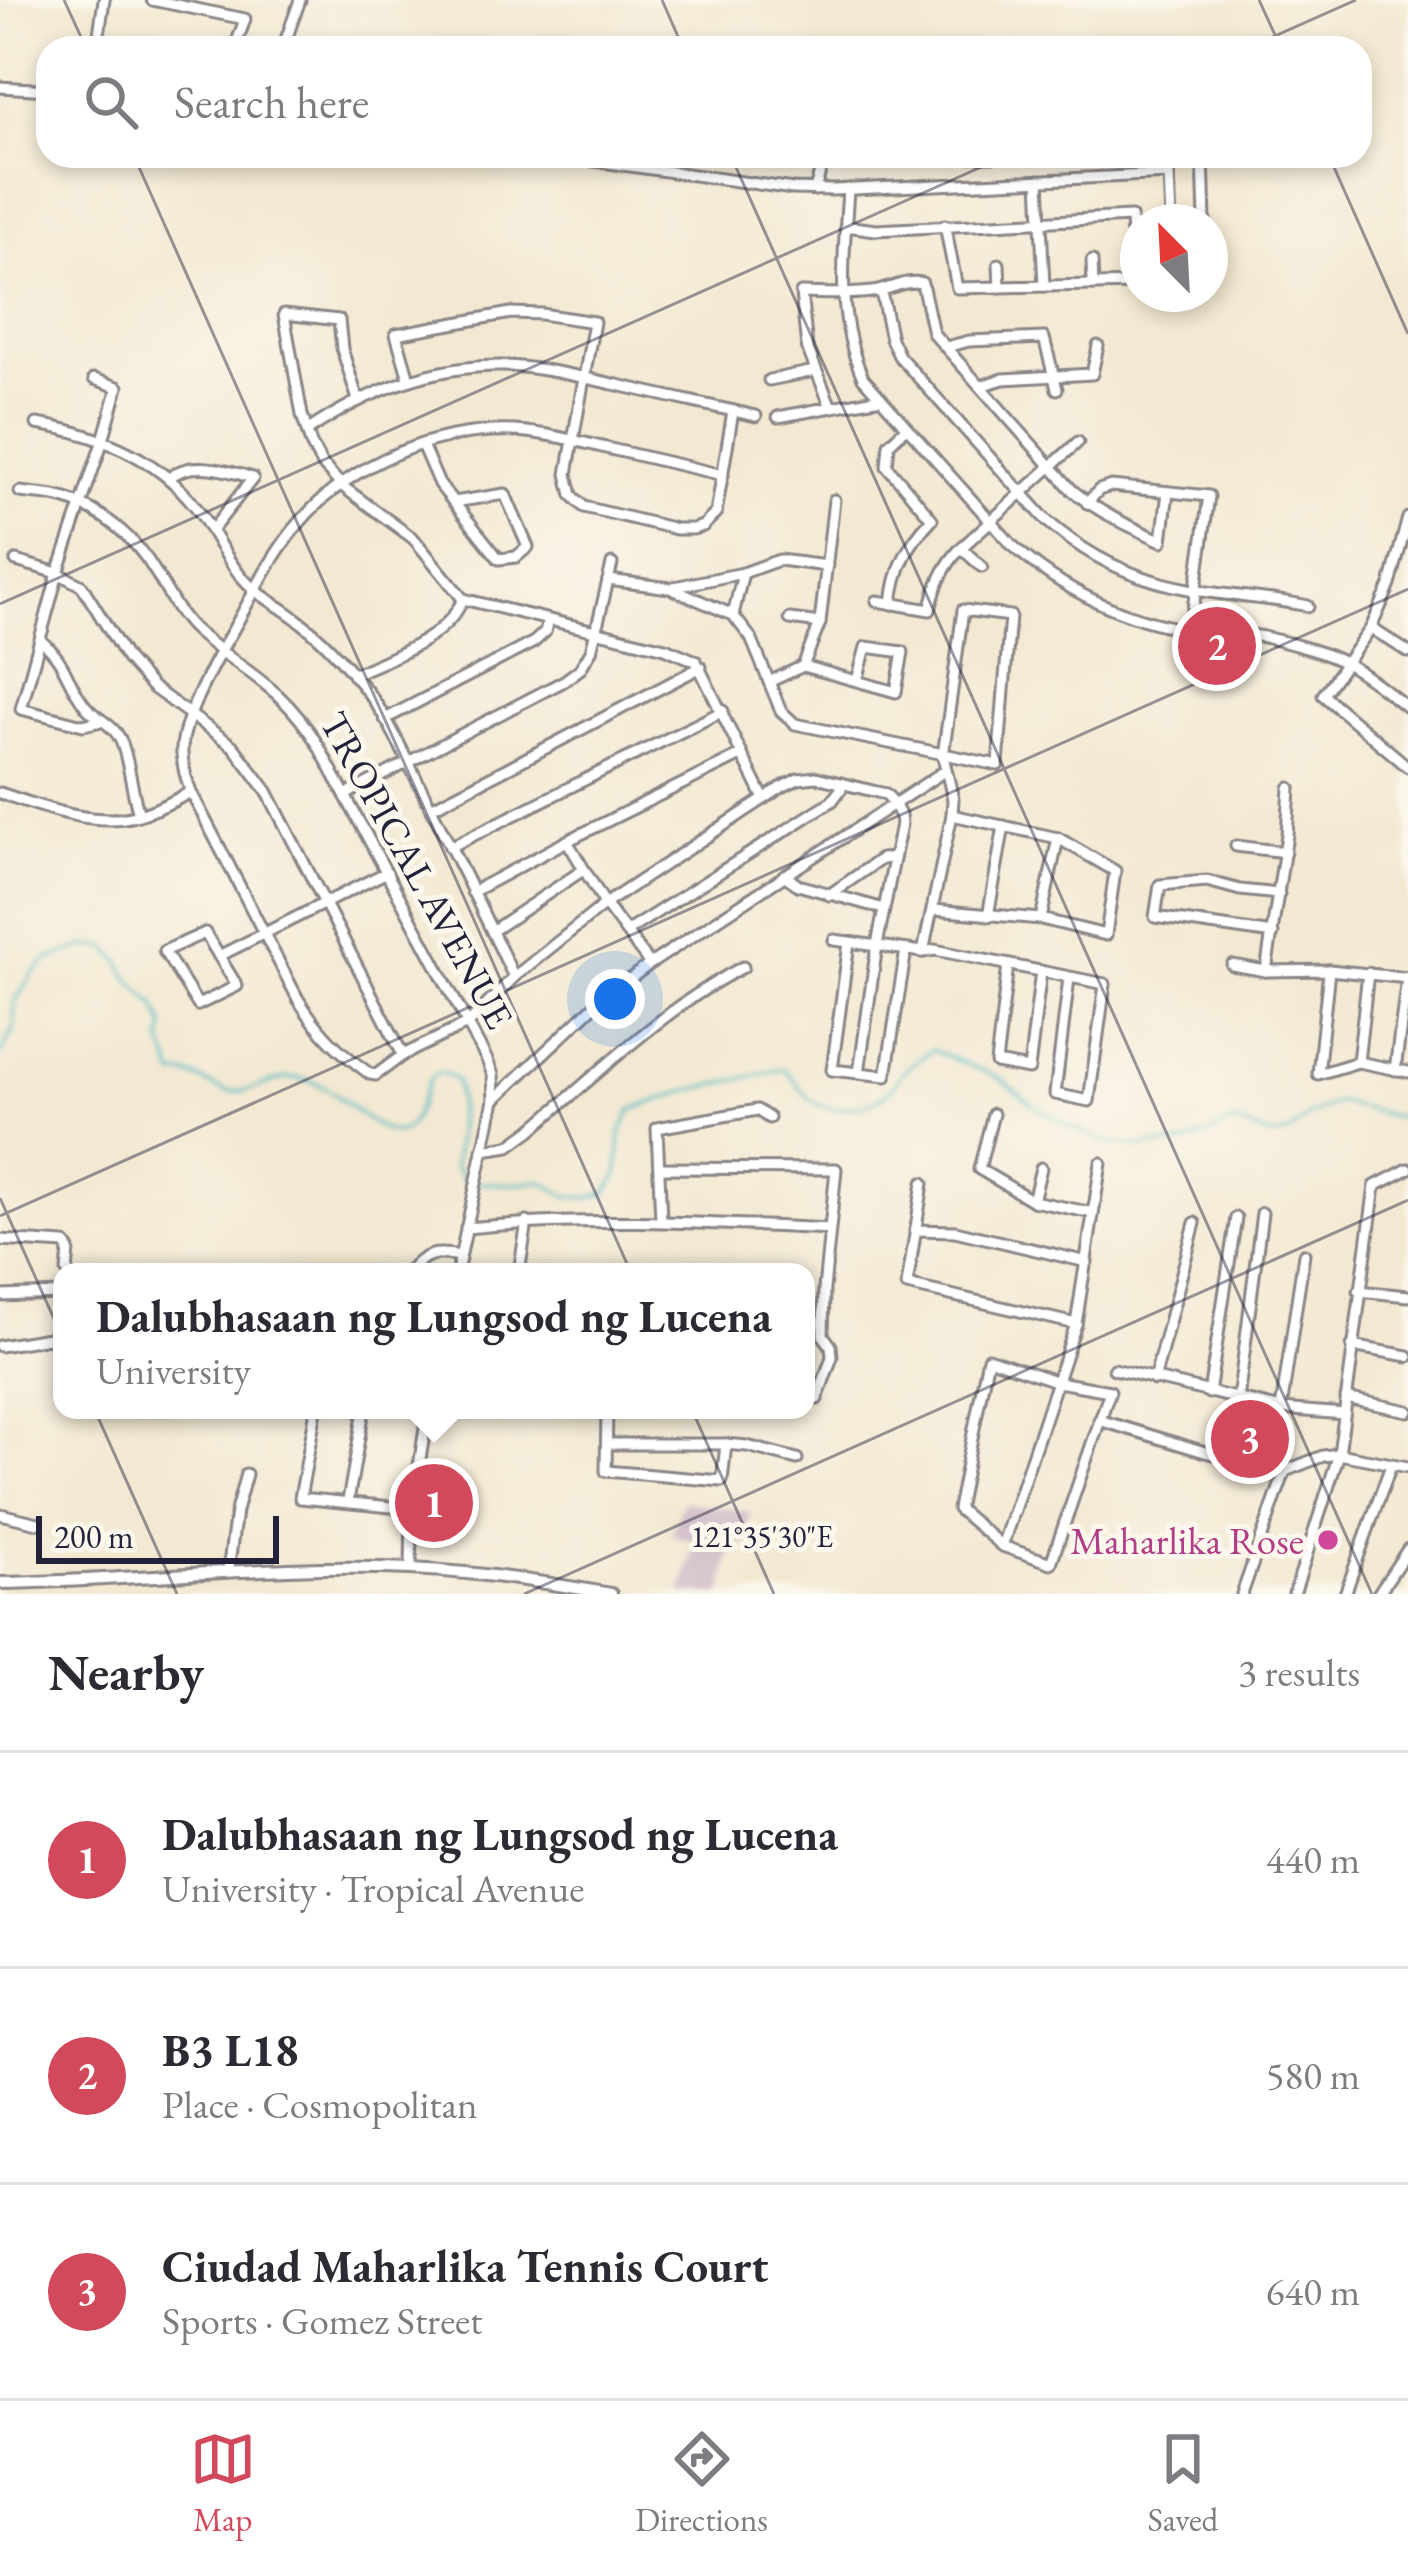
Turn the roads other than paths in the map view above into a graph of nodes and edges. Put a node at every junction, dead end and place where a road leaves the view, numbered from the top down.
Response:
1 (104, 0) edge
2 (152, 0) edge
3 (300, 0) edge
4 (180, 3) edge
5 (99, 36) edge
6 (239, 36) edge
7 (287, 36) edge
8 (0, 87) edge
9 (36, 89) edge
10 (649, 168) edge
11 (821, 168) edge
12 (1203, 168) edge
13 (1039, 180) junction
14 (815, 190) junction
15 (848, 190) junction
16 (1171, 204) edge
17 (1204, 204) edge
18 (1120, 217) edge
19 (1041, 221) junction
20 (944, 225) junction
21 (846, 226) junction
22 (1092, 261) dead end
23 (999, 264) dead end
24 (1120, 284) edge
25 (1093, 285) junction
26 (1044, 286) junction
27 (1000, 287) junction
28 (881, 292) junction
29 (843, 295) junction
30 (1097, 346) dead end
31 (946, 347) junction
32 (815, 371) junction
33 (1092, 374) junction
34 (1054, 376) junction
35 (584, 378) junction
36 (94, 379) dead end
37 (410, 380) junction
38 (769, 380) dead end
39 (980, 386) junction
40 (1098, 386) dead end
41 (1057, 389) dead end
42 (881, 398) junction
43 (358, 400) junction
44 (830, 407) junction
45 (733, 411) junction
46 (756, 416) dead end
47 (778, 417) dead end
48 (37, 424) dead end
49 (907, 428) junction
50 (307, 431) junction
51 (104, 440) junction
52 (571, 440) junction
53 (1078, 442) dead end
54 (422, 445) junction
55 (1051, 466) junction
56 (723, 475) junction
57 (169, 479) junction
58 (341, 486) junction
59 (20, 492) dead end
60 (1022, 493) junction
61 (1168, 493) junction
62 (834, 500) dead end
63 (454, 502) junction
64 (1087, 502) junction
65 (82, 507) junction
66 (1408, 518) edge
67 (991, 521) junction
68 (212, 530) junction
69 (961, 548) junction
70 (16, 560) dead end
71 (612, 564) dead end
72 (827, 566) junction
73 (982, 567) dead end
74 (742, 573) junction
75 (58, 574) junction
76 (608, 580) junction
77 (670, 588) junction
78 (1196, 590) junction
79 (255, 592) junction
80 (463, 599) junction
81 (877, 601) dead end
82 (892, 604) junction
83 (1308, 606) dead end
84 (733, 614) junction
85 (790, 619) dead end
86 (548, 620) junction
87 (820, 623) junction
88 (1371, 628) junction
89 (1190, 630) junction
90 (596, 632) junction
91 (40, 640) junction
92 (1407, 648) edge
93 (221, 650) junction
94 (1346, 663) junction
95 (803, 666) junction
96 (701, 668) junction
97 (353, 675) junction
98 (857, 681) junction
99 (769, 682) junction
100 (1408, 708) edge
101 (722, 711) junction
102 (191, 716) junction
103 (385, 719) junction
104 (102, 721) junction
105 (742, 755) junction
106 (943, 756) junction
107 (408, 764) junction
108 (1408, 767) edge
109 (946, 770) junction
110 (841, 783) junction
111 (1290, 788) dead end
112 (191, 792) junction
113 (0, 793) edge
114 (345, 795) junction
115 (764, 799) junction
116 (894, 802) junction
117 (431, 808) junction
118 (139, 815) junction
119 (952, 815) junction
120 (1004, 826) junction
121 (1058, 838) junction
122 (567, 841) junction
123 (1236, 846) dead end
124 (450, 847) junction
125 (1285, 852) junction
126 (894, 858) junction
127 (583, 870) junction
128 (387, 872) junction
129 (784, 875) junction
130 (472, 892) junction
131 (1279, 894) junction
132 (829, 895) junction
133 (323, 904) junction
134 (605, 904) junction
135 (884, 909) junction
136 (934, 910) junction
137 (988, 916) junction
138 (1040, 920) junction
139 (492, 931) junction
140 (626, 932) junction
141 (265, 933) junction
142 (1273, 934) junction
143 (834, 940) dead end
144 (849, 943) junction
145 (877, 945) junction
146 (906, 950) junction
147 (923, 952) junction
148 (219, 956) junction
149 (650, 964) junction
150 (1008, 965) junction
151 (1232, 965) dead end
152 (742, 967) dead end
153 (1329, 970) junction
154 (1041, 971) junction
155 (1266, 971) junction
156 (1368, 974) junction
157 (514, 977) junction
158 (1070, 977) junction
159 (1407, 978) edge
160 (469, 1023) junction
161 (404, 1055) junction
162 (1358, 1062) junction
163 (1395, 1070) junction
164 (1408, 1072) edge
165 (859, 1073) junction
166 (494, 1100) junction
167 (993, 1114) dead end
168 (770, 1118) dead end
169 (483, 1150) junction
170 (1101, 1163) dead end
171 (660, 1168) junction
172 (1040, 1168) dead end
173 (1408, 1169) edge
174 (923, 1184) dead end
175 (1033, 1201) junction
176 (1093, 1213) junction
177 (1262, 1213) dead end
178 (1236, 1218) dead end
179 (661, 1220) junction
180 (527, 1222) junction
181 (1195, 1223) dead end
182 (466, 1228) junction
183 (829, 1229) junction
184 (916, 1230) junction
185 (0, 1240) edge
186 (1304, 1254) dead end
187 (460, 1256) junction
188 (1087, 1262) junction
189 (68, 1263) edge
190 (417, 1263) edge
191 (459, 1263) edge
192 (520, 1263) edge
193 (815, 1288) edge
194 (824, 1289) junction
195 (1359, 1291) junction
196 (53, 1294) edge
197 (0, 1296) edge
198 (1408, 1296) edge
199 (1076, 1324) junction
200 (815, 1335) edge
201 (823, 1335) junction
202 (53, 1337) edge
203 (0, 1346) edge
204 (1352, 1346) junction
205 (1408, 1356) edge
206 (1114, 1369) dead end
207 (1154, 1380) junction
208 (1058, 1382) junction
209 (1209, 1393) junction
210 (815, 1398) edge
211 (1346, 1398) junction
212 (1238, 1400) junction
213 (1281, 1409) junction
214 (1408, 1411) edge
215 (1343, 1414) junction
216 (314, 1419) edge
217 (362, 1419) edge
218 (427, 1419) edge
219 (608, 1419) edge
220 (1100, 1420) junction
221 (608, 1444) junction
222 (726, 1444) junction
223 (1339, 1454) junction
224 (797, 1459) dead end
225 (1390, 1465) junction
226 (1408, 1467) edge
227 (1285, 1471) junction
228 (246, 1474) dead end
229 (348, 1501) junction
230 (412, 1509) junction
231 (0, 1514) edge
232 (38, 1523) dead end
233 (1002, 1546) junction
234 (1408, 1550) edge
235 (411, 1569) junction
236 (228, 1572) junction
237 (0, 1583) edge
238 (31, 1588) edge
239 (610, 1594) edge
240 (1242, 1594) edge
241 (1294, 1594) edge
242 (1346, 1594) edge
243 (1378, 1594) edge

1 - 5 street
2 - 4 street
3 - 7 street
4 - 6 street
8 - 9 street
10 - 14 street
11 - 14 street
12 - 17 street
13 - 15 street
13 - 16 street
13 - 19 street
14 - 15 street
15 - 21 street
18 - 19 street
19 - 20 street
19 - 26 street
20 - 21 street
20 - 27 street
21 - 29 street
22 - 25 street
23 - 27 street
24 - 25 street
25 - 26 street
26 - 27 street
28 - 29 street
28 - 31 street
28 - 60 street
29 - 32 street
29 - 42 street
30 - 33 street
31 - 34 street
31 - 39 street
32 - 38 street
32 - 44 street
33 - 34 street
33 - 40 street
34 - 39 street
34 - 41 street
35 - 37 street
35 - 37 street
35 - 45 street
35 - 52 street
36 - 51 street
37 - 43 street
39 - 55 street
42 - 44 street
42 - 49 street
43 - 50 street
43 - 50 street
44 - 47 street
45 - 46 street
45 - 56 street
48 - 51 street
49 - 67 street
49 - 82 street
50 - 58 street
51 - 57 street
51 - 65 street
52 - 54 street
52 - 56 street
52 - 56 street
53 - 55 street
54 - 58 street
54 - 63 street
55 - 60 street
55 - 64 street
57 - 68 street
57 - 68 street
58 - 79 street
58 - 80 street
59 - 65 street, TROPICAL AVENUE
60 - 67 street
60 - 78 street
61 - 64 street
61 - 64 street
61 - 78 street
62 - 72 street
63 - 63 street
65 - 75 street
65 - 93 street, TROPICAL AVENUE
66 - 88 street
67 - 69 street
67 - 89 street
68 - 79 street
69 - 73 street
69 - 82 street
70 - 75 street
71 - 76 street
72 - 74 street
72 - 87 street
74 - 77 street
74 - 84 street
75 - 91 street
75 - 102 street
76 - 77 street
76 - 90 street
77 - 84 street
78 - 83 street
78 - 89 street
79 - 93 street
79 - 97 street
80 - 86 street
80 - 97 street
81 - 82 street
84 - 99 street
85 - 87 street
86 - 90 street
86 - 103 street
87 - 95 street
88 - 92 street
88 - 94 street
89 - 94 street
90 - 96 street
90 - 107 street
91 - 104 street
91 - 104 street
93 - 102 street
93 - 114 street, TROPICAL AVENUE
94 - 100 street
94 - 108 street
95 - 98 street
95 - 99 street
96 - 101 street
96 - 117 street
97 - 103 street
98 - 98 street
99 - 106 street
101 - 105 street
101 - 124 street
102 - 112 street
102 - 133 street
103 - 107 street
104 - 118 street
105 - 115 street
105 - 122 street
106 - 106 street
106 - 109 street
107 - 114 street
107 - 117 street
109 - 116 street
109 - 119 street
110 - 115 street
110 - 116 street
110 - 140 street
111 - 125 street
112 - 118 street
112 - 141 street
113 - 118 street
114 - 128 street, TROPICAL AVENUE
115 - 134 street
116 - 126 street
116 - 129 street
117 - 124 street
119 - 120 street
119 - 136 street
120 - 121 street
120 - 137 street
121 - 138 street
121 - 138 street
122 - 127 street
122 - 130 street
123 - 125 street
124 - 130 street
125 - 131 street
126 - 132 street
126 - 135 street
127 - 134 street
127 - 139 street
128 - 133 street
128 - 160 street, TROPICAL AVENUE
129 - 132 street
129 - 149 street
130 - 139 street
131 - 142 street
131 - 142 street
132 - 135 street
133 - 141 street
133 - 161 street
134 - 140 street
134 - 157 street
135 - 145 street
136 - 137 street
136 - 147 street
137 - 138 street
139 - 157 street
140 - 149 street
141 - 148 street
141 - 161 street
142 - 155 street
143 - 144 street
144 - 145 street
144 - 165 street
145 - 146 street
145 - 165 street
146 - 147 street
146 - 165 street
147 - 150 street
148 - 148 street
149 - 166 street
150 - 154 street
150 - 154 street
151 - 155 street
152 - 169 street
153 - 155 street
153 - 156 street
153 - 162 street
154 - 158 street
156 - 159 street
156 - 162 street
157 - 160 street
158 - 158 street
159 - 163 street
160 - 161 street
160 - 166 street, TROPICAL AVENUE
162 - 163 street
163 - 164 street
166 - 169 street, TROPICAL AVENUE
167 - 175 street
168 - 171 street
169 - 182 street, TROPICAL AVENUE
170 - 176 street
171 - 179 street
171 - 183 street
172 - 175 street
173 - 195 street
174 - 184 street
175 - 176 street
176 - 188 street
177 - 212 street
178 - 209 street
179 - 180 street
179 - 183 street
180 - 182 street
180 - 192 street
181 - 207 street
182 - 187 street, TROPICAL AVENUE
183 - 194 street
184 - 188 street
184 - 199 street
185 - 189 street
186 - 213 street
187 - 190 street
187 - 191 street, TROPICAL AVENUE
188 - 199 street
193 - 194 street
194 - 201 street
195 - 198 street
195 - 204 street
196 - 197 street
199 - 208 street
200 - 201 street
201 - 210 street
202 - 203 street
204 - 205 street
204 - 211 street
206 - 207 street
207 - 209 street
208 - 220 street
208 - 233 street
208 - 233 street
209 - 212 street
211 - 214 street
211 - 215 street
212 - 213 street
213 - 215 street
215 - 223 street
216 - 229 street
217 - 229 street
218 - 230 street
219 - 221 street
220 - 227 street
220 - 233 street
221 - 222 street
221 - 222 street
222 - 224 street
223 - 225 street
223 - 227 street
223 - 241 street
225 - 226 street
225 - 242 street
227 - 240 street
228 - 236 street
229 - 230 street
230 - 235 street
231 - 232 street
234 - 243 street
235 - 236 main road
235 - 239 main road
236 - 238 main road
237 - 238 main road

